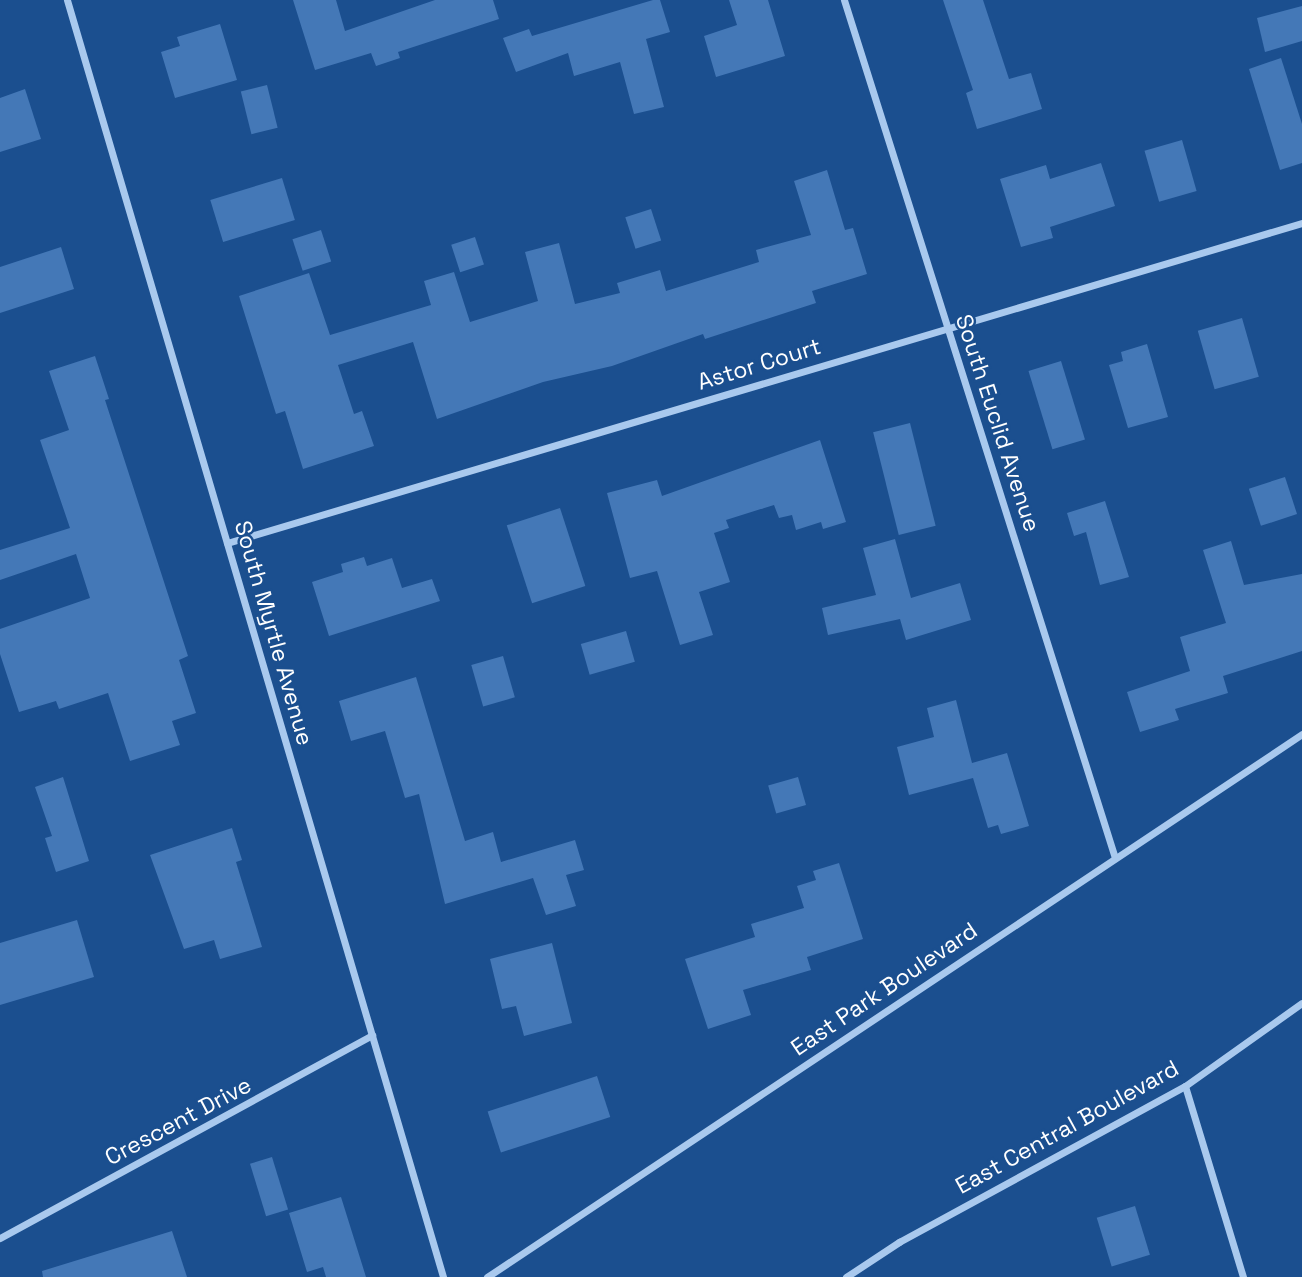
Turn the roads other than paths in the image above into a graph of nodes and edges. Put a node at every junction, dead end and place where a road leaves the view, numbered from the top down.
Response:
1 (67, 0) edge
2 (844, 0) edge
3 (1302, 223) edge
4 (948, 328) junction
5 (227, 543) junction
6 (1302, 734) edge
7 (1115, 858) junction
8 (1302, 1003) edge
9 (372, 1035) junction
10 (1185, 1086) junction
11 (0, 1238) edge
12 (443, 1277) edge
13 (487, 1277) edge
14 (846, 1277) edge
15 (1244, 1277) edge

1 - 5 street, South Myrtle Avenue
2 - 4 street, South Euclid Avenue
3 - 4 street, Astor Court
4 - 5 street, Astor Court
4 - 7 street, South Euclid Avenue
5 - 9 street, South Myrtle Avenue
6 - 7 street, East Park Boulevard
7 - 13 street, East Park Boulevard
8 - 10 street, East Central Boulevard
9 - 11 street, Crescent Drive
9 - 12 street, South Myrtle Avenue
10 - 14 street, East Central Boulevard
10 - 15 street

